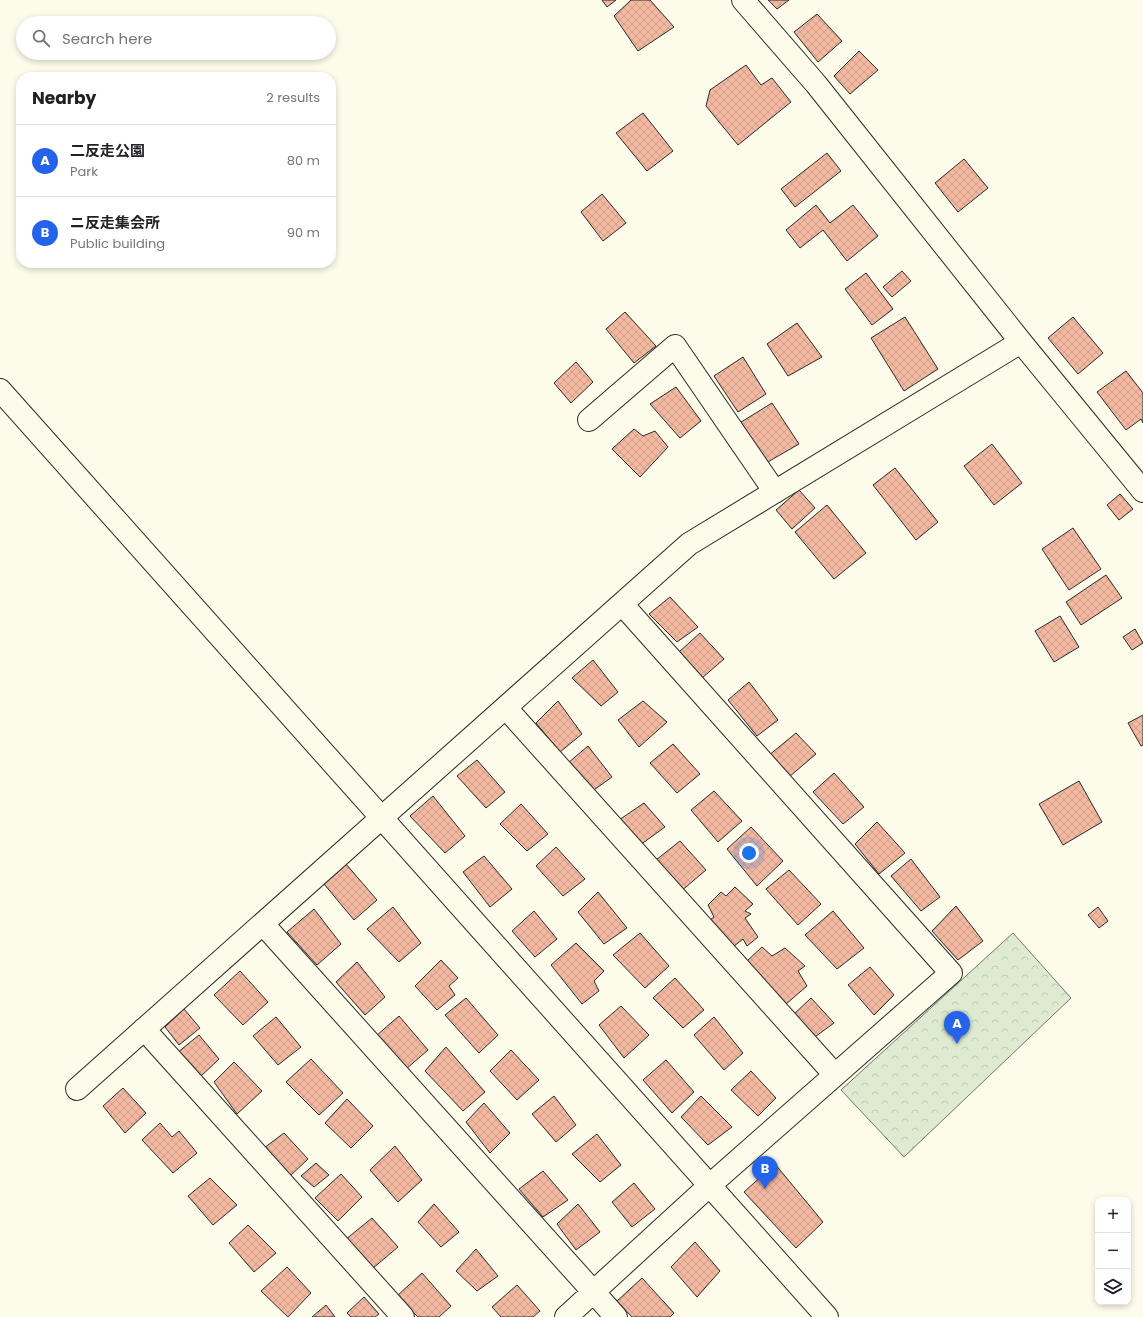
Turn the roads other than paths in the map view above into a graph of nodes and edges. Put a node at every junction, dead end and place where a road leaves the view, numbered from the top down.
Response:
1 (743, 0) edge
2 (1021, 342) junction
3 (0, 390) edge
4 (590, 420) dead end
5 (1143, 491) edge
6 (775, 492) junction
7 (622, 604) junction
8 (506, 708) junction
9 (383, 818) junction
10 (263, 924) junction
11 (144, 1029) junction
12 (835, 1075) junction
13 (77, 1089) dead end
14 (710, 1185) junction
15 (594, 1292) junction
16 (402, 1317) edge
17 (566, 1317) edge
18 (616, 1317) edge
19 (827, 1317) edge

1 - 2 street
2 - 5 street
2 - 6 street
3 - 9 street
4 - 6 street
6 - 7 street
7 - 8 street
7 - 12 street
8 - 9 street
8 - 12 street
9 - 10 street
9 - 14 street
10 - 11 street
10 - 15 street
11 - 13 street
11 - 16 street
12 - 14 street
14 - 15 street
14 - 19 street
15 - 17 street
15 - 18 street

